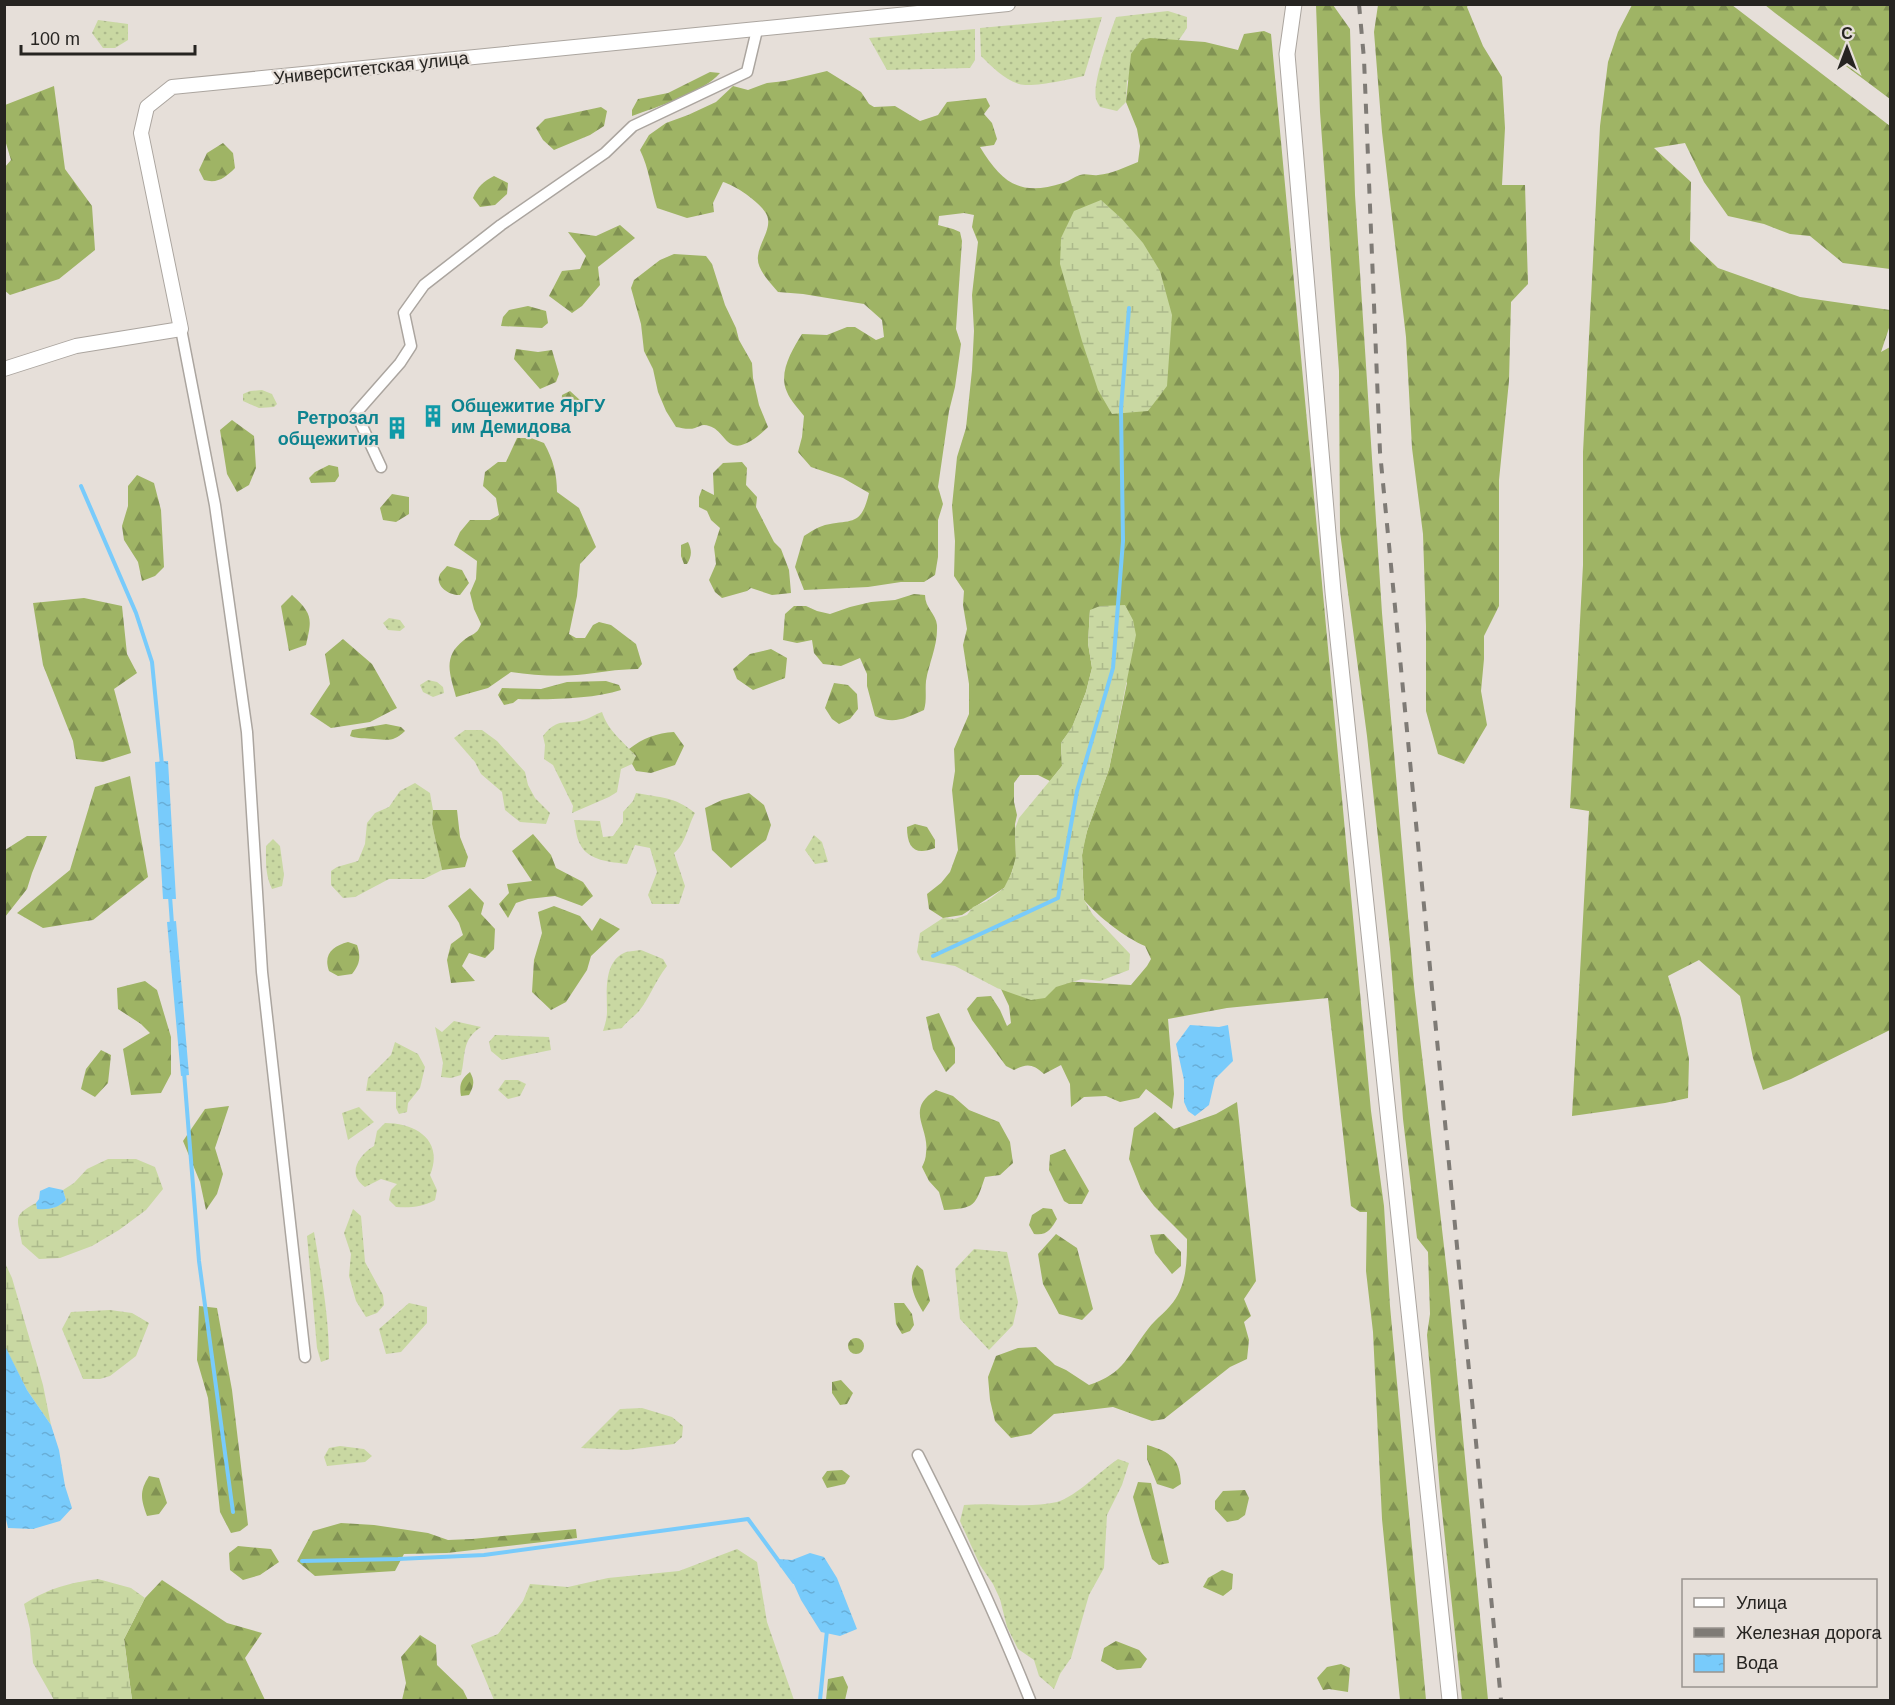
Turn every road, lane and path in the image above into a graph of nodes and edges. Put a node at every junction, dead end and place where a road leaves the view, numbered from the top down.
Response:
1 (1008, 4) edge
2 (1294, 4) edge
3 (758, 30) junction
4 (181, 329) junction
5 (4, 369) edge
6 (381, 467) dead end
7 (305, 1357) dead end
8 (918, 1455) dead end
9 (1030, 1701) edge
10 (1450, 1701) edge

1 - 3 street, Университетская улица
2 - 10 main road
3 - 4 street, Университетская улица
3 - 6 street
4 - 5 street
4 - 7 street
8 - 9 street

